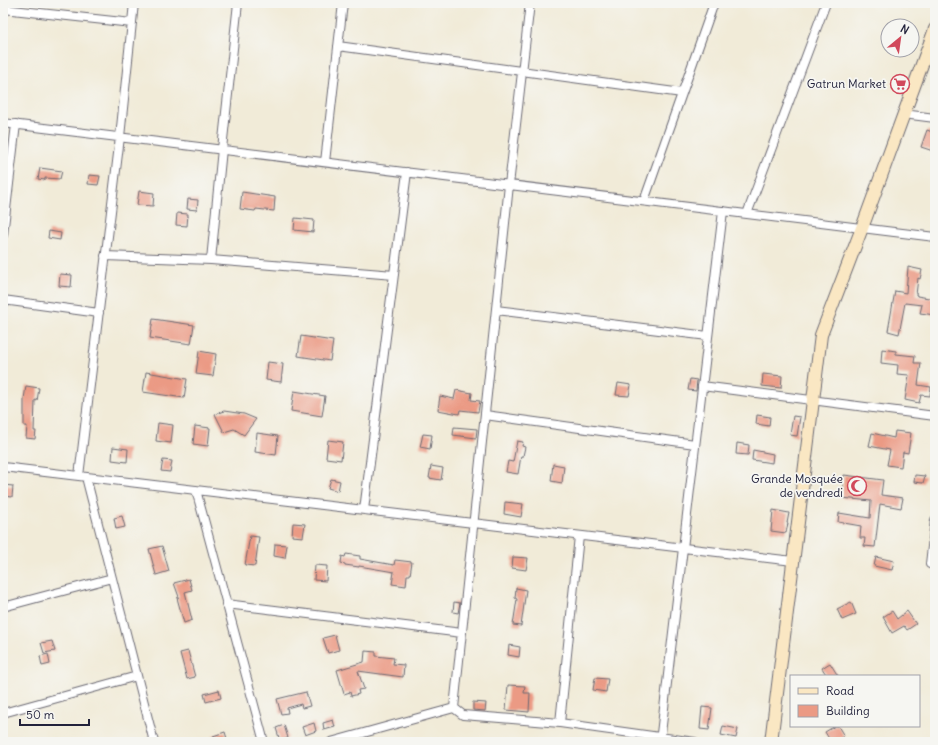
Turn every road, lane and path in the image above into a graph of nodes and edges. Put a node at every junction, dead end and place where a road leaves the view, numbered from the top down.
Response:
1 (134, 3) edge
2 (238, 3) edge
3 (343, 3) edge
4 (530, 3) edge
5 (714, 3) edge
6 (826, 3) edge
7 (3, 9) edge
8 (132, 22) junction
9 (935, 29) edge
10 (338, 46) junction
11 (523, 71) junction
12 (682, 93) junction
13 (903, 114) junction
14 (935, 118) edge
15 (3, 123) edge
16 (16, 124) junction
17 (120, 137) junction
18 (222, 149) junction
19 (325, 162) junction
20 (407, 172) junction
21 (509, 184) junction
22 (644, 201) junction
23 (723, 211) junction
24 (747, 214) junction
25 (862, 228) junction
26 (3, 235) edge
27 (935, 237) edge
28 (106, 256) junction
29 (211, 260) junction
30 (394, 275) junction
31 (3, 300) edge
32 (496, 310) junction
33 (99, 313) junction
34 (708, 336) junction
35 (702, 386) junction
36 (813, 400) junction
37 (485, 415) junction
38 (935, 416) edge
39 (695, 444) junction
40 (3, 467) edge
41 (82, 477) junction
42 (196, 490) junction
43 (364, 510) junction
44 (935, 520) edge
45 (474, 523) junction
46 (579, 536) junction
47 (683, 548) junction
48 (794, 561) junction
49 (935, 565) edge
50 (112, 578) junction
51 (226, 604) junction
52 (3, 607) edge
53 (462, 633) junction
54 (137, 676) junction
55 (454, 708) junction
56 (3, 713) edge
57 (560, 723) junction
58 (660, 740) edge
59 (154, 742) edge
60 (264, 742) edge
61 (331, 742) edge
62 (695, 742) edge
63 (772, 742) edge

1 - 8 street
2 - 18 street
3 - 10 street
4 - 11 street
5 - 12 street
6 - 24 street
7 - 8 street
8 - 17 street
9 - 13 street
10 - 11 street
10 - 19 street
11 - 12 street
11 - 21 street
12 - 22 street
13 - 14 street
13 - 25 street
15 - 16 street
16 - 17 street
16 - 26 street
17 - 18 street
17 - 28 street
18 - 19 street
18 - 29 street
19 - 20 street
20 - 21 street
20 - 30 street
21 - 22 street
21 - 32 street
22 - 23 street
23 - 24 street
23 - 34 street
24 - 25 street
25 - 27 street
25 - 36 street
28 - 29 street
28 - 33 street
29 - 30 street
30 - 43 street
31 - 33 street
32 - 34 street
32 - 37 street
33 - 41 street
34 - 35 street
35 - 36 street
35 - 39 street
36 - 38 street
36 - 48 street
37 - 39 street
37 - 45 street
39 - 47 street
40 - 41 street
41 - 42 street
41 - 50 street
42 - 43 street
42 - 51 street
43 - 45 street
44 - 49 street
45 - 46 street
45 - 53 street
46 - 47 street
46 - 57 street
47 - 48 street
47 - 58 street
48 - 63 street
50 - 52 street
50 - 54 street
51 - 53 street
51 - 60 street
53 - 55 street
54 - 56 street
54 - 59 street
55 - 57 street
55 - 61 street
57 - 58 street
58 - 62 street

